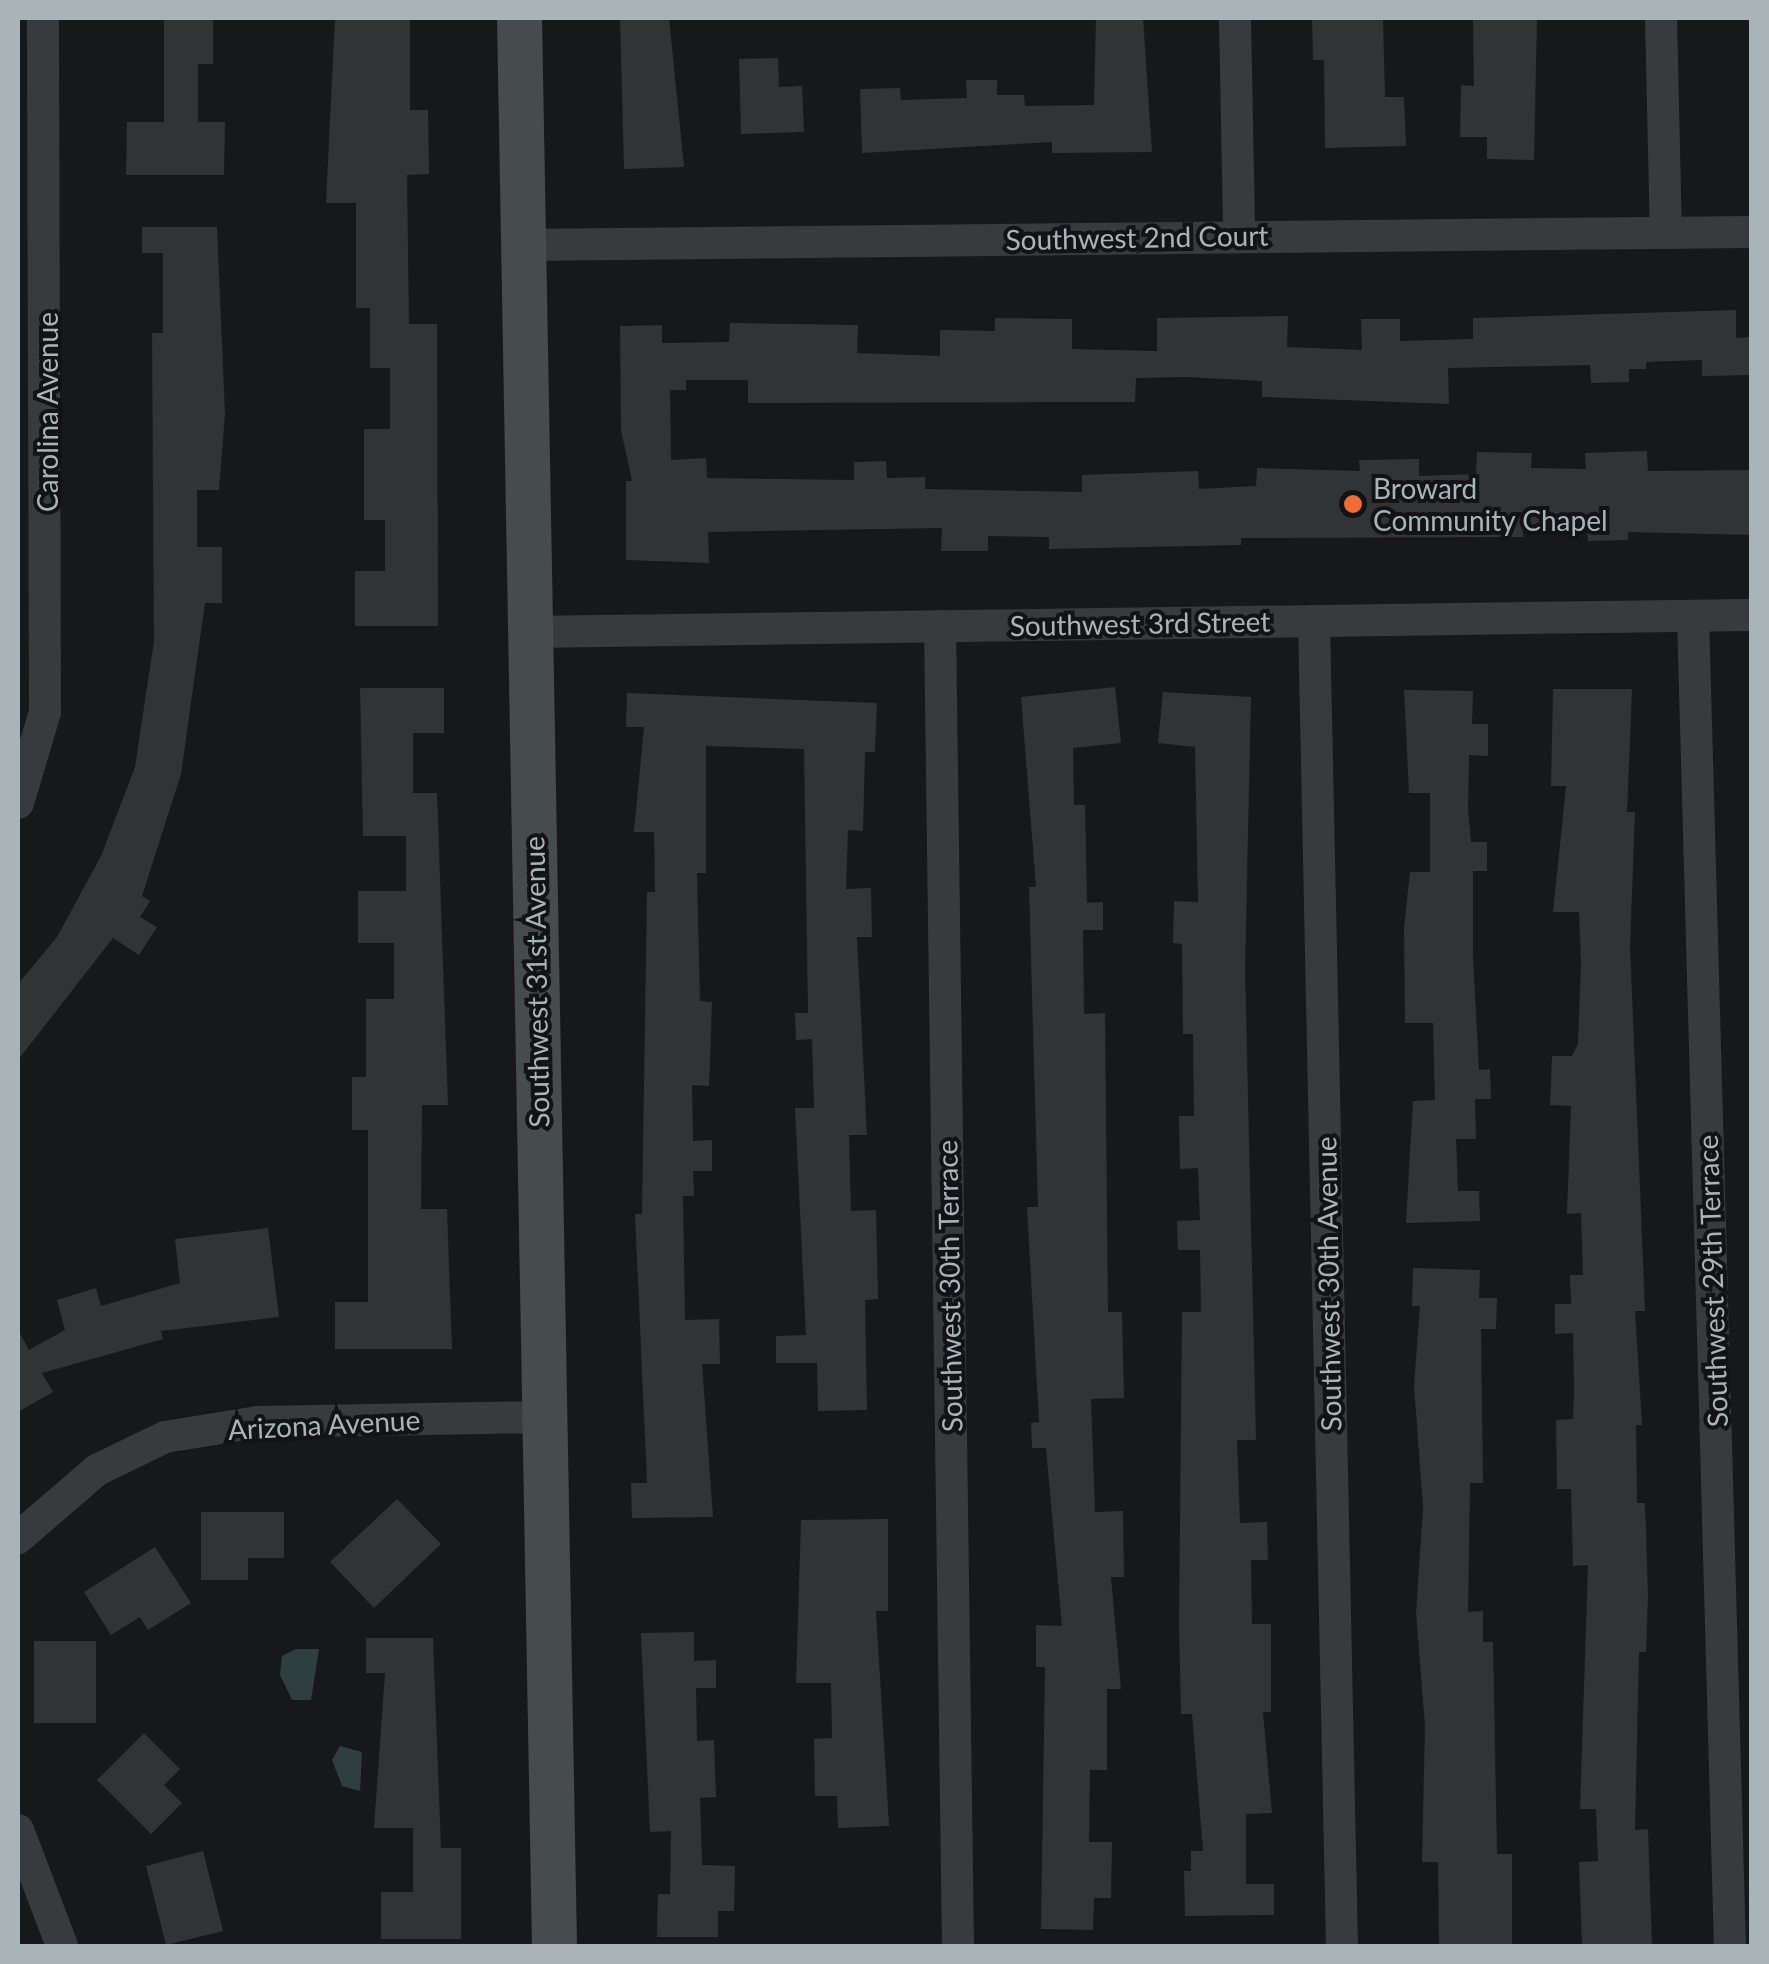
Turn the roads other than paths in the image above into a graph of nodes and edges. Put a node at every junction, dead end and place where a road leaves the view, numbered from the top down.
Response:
1 (43, 18) edge
2 (520, 18) edge
3 (1235, 18) edge
4 (1662, 18) edge
5 (1752, 232) edge
6 (1666, 233) junction
7 (1239, 236) junction
8 (522, 245) junction
9 (33, 420) edge
10 (1752, 615) edge
11 (1693, 616) junction
12 (1314, 621) junction
13 (940, 626) junction
14 (529, 632) junction
15 (18, 803) edge
16 (545, 1417) junction
17 (18, 1538) edge
18 (18, 1830) edge
19 (62, 1946) edge
20 (554, 1946) edge
21 (958, 1946) edge
22 (1342, 1946) edge
23 (1730, 1946) edge

1 - 9 street, Carolina Avenue
2 - 8 main road, Southwest 31st Avenue
3 - 7 street
4 - 6 street
5 - 6 street, Southwest 2nd Court
6 - 7 street, Southwest 2nd Court
7 - 8 street, Southwest 2nd Court
8 - 14 main road, Southwest 31st Avenue
9 - 15 street, Carolina Avenue
10 - 11 street, Southwest 3rd Street
11 - 12 street, Southwest 3rd Street
11 - 23 street, Southwest 29th Terrace
12 - 13 street, Southwest 3rd Street
12 - 22 street, Southwest 30th Avenue
13 - 14 street, Southwest 3rd Street
13 - 21 street, Southwest 30th Terrace
14 - 16 main road, Southwest 31st Avenue
16 - 17 street, Arizona Avenue
16 - 20 main road, Southwest 31st Avenue
18 - 19 street

